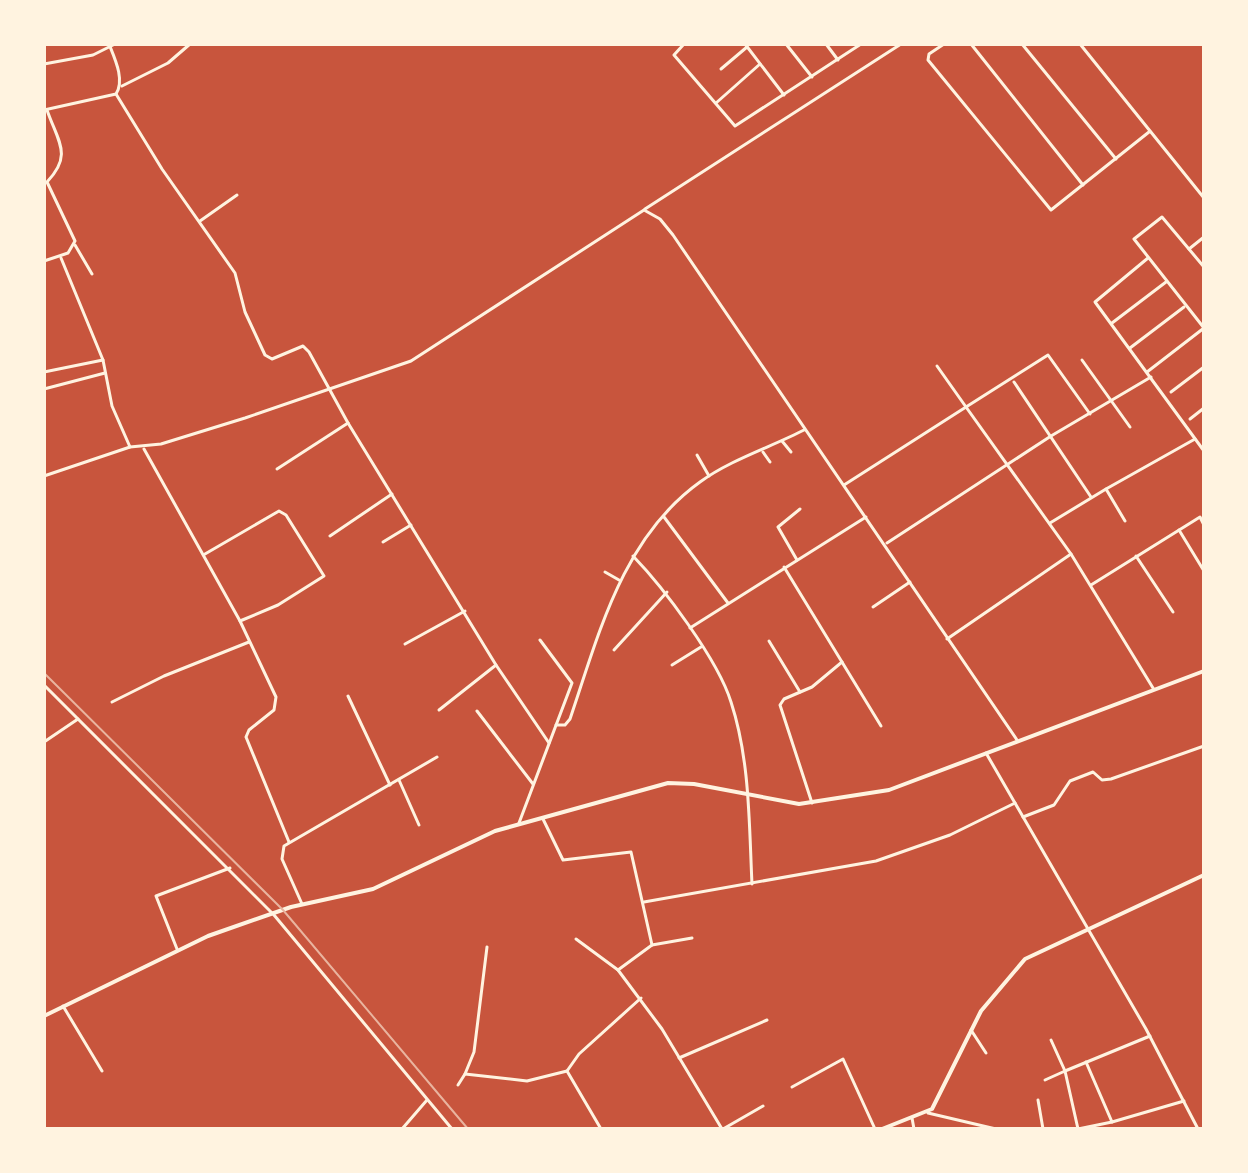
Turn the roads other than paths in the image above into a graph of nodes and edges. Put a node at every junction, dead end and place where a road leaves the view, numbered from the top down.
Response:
1 (190, 44) edge
2 (684, 44) edge
3 (786, 44) edge
4 (826, 44) edge
5 (861, 44) edge
6 (901, 44) edge
7 (944, 44) edge
8 (971, 44) edge
9 (1022, 44) edge
10 (1080, 44) edge
11 (112, 45) edge
12 (746, 46) edge
13 (838, 60) junction
14 (44, 64) edge
15 (760, 64) junction
16 (721, 69) dead end
17 (812, 77) junction
18 (121, 87) junction
19 (116, 94) junction
20 (784, 95) junction
21 (716, 103) junction
22 (45, 110) edge
23 (1149, 132) junction
24 (1116, 159) junction
25 (1083, 185) junction
26 (237, 195) dead end
27 (1204, 197) edge
28 (646, 212) junction
29 (200, 221) junction
30 (1204, 237) edge
31 (75, 245) junction
32 (1189, 249) junction
33 (61, 258) junction
34 (1148, 258) junction
35 (44, 261) edge
36 (1204, 267) edge
37 (92, 274) dead end
38 (1166, 282) junction
39 (1185, 306) junction
40 (1112, 323) junction
41 (1204, 328) edge
42 (1130, 348) junction
43 (1082, 360) dead end
44 (103, 361) junction
45 (937, 366) dead end
46 (1204, 367) edge
47 (44, 372) edge
48 (105, 372) junction
49 (1147, 372) junction
50 (1151, 377) junction
51 (1014, 382) dead end
52 (328, 387) junction
53 (44, 389) edge
54 (1171, 392) dead end
55 (1112, 402) junction
56 (966, 407) junction
57 (1204, 408) edge
58 (1090, 414) junction
59 (1190, 419) dead end
60 (348, 422) junction
61 (1130, 427) dead end
62 (804, 429) junction
63 (1051, 436) junction
64 (1195, 439) junction
65 (782, 441) junction
66 (130, 447) junction
67 (144, 448) junction
68 (1204, 451) edge
69 (763, 452) junction
70 (791, 452) dead end
71 (697, 455) dead end
72 (770, 462) dead end
73 (1008, 464) junction
74 (277, 469) dead end
75 (708, 474) junction
76 (44, 476) edge
77 (844, 485) junction
78 (1106, 489) junction
79 (392, 494) junction
80 (1091, 497) junction
81 (800, 509) dead end
82 (1202, 516) edge
83 (664, 517) junction
84 (866, 517) junction
85 (1125, 521) dead end
86 (1050, 523) junction
87 (411, 525) junction
88 (1204, 525) edge
89 (1179, 529) junction
90 (330, 536) dead end
91 (383, 542) dead end
92 (885, 544) junction
93 (1071, 554) junction
94 (204, 555) junction
95 (633, 556) junction
96 (1136, 556) junction
97 (797, 560) junction
98 (784, 567) junction
99 (1204, 571) edge
100 (605, 572) dead end
101 (618, 580) junction
102 (910, 582) junction
103 (1091, 585) junction
104 (667, 592) junction
105 (728, 603) junction
106 (873, 607) dead end
107 (465, 611) junction
108 (1173, 612) dead end
109 (240, 621) junction
110 (689, 629) junction
111 (947, 639) junction
112 (540, 640) dead end
113 (769, 641) dead end
114 (249, 642) junction
115 (405, 644) dead end
116 (701, 647) junction
117 (614, 650) dead end
118 (842, 662) junction
119 (496, 665) junction
120 (672, 665) dead end
121 (1204, 671) edge
122 (46, 686) edge
123 (800, 692) junction
124 (1155, 692) junction
125 (348, 696) dead end
126 (112, 702) dead end
127 (439, 710) dead end
128 (477, 711) dead end
129 (78, 719) junction
130 (556, 725) junction
131 (881, 726) dead end
132 (1017, 740) junction
133 (44, 742) edge
134 (549, 743) junction
135 (1204, 746) edge
136 (986, 753) junction
137 (437, 757) dead end
138 (399, 780) junction
139 (390, 785) junction
140 (533, 785) junction
141 (748, 794) junction
142 (812, 803) junction
143 (1015, 803) junction
144 (1023, 817) junction
145 (543, 819) junction
146 (521, 824) junction
147 (419, 825) dead end
148 (289, 842) junction
149 (230, 868) junction
150 (1204, 875) edge
151 (752, 885) junction
152 (644, 902) junction
153 (302, 904) junction
154 (274, 915) junction
155 (1088, 927) junction
156 (692, 938) dead end
157 (576, 939) dead end
158 (652, 945) junction
159 (487, 947) dead end
160 (177, 949) junction
161 (618, 970) junction
162 (641, 998) junction
163 (63, 1006) junction
164 (44, 1016) edge
165 (767, 1020) dead end
166 (971, 1030) junction
167 (1150, 1036) junction
168 (1051, 1040) dead end
169 (986, 1053) dead end
170 (679, 1058) junction
171 (1086, 1062) junction
172 (102, 1071) dead end
173 (567, 1071) junction
174 (1065, 1071) junction
175 (466, 1074) junction
176 (1045, 1080) dead end
177 (458, 1085) dead end
178 (792, 1087) dead end
179 (1038, 1100) dead end
180 (428, 1101) junction
181 (1184, 1101) junction
182 (763, 1106) dead end
183 (928, 1113) junction
184 (912, 1118) junction
185 (1112, 1122) junction
186 (450, 1127) edge
187 (402, 1129) edge
188 (443, 1129) edge
189 (601, 1129) edge
190 (723, 1129) edge
191 (875, 1129) edge
192 (882, 1129) edge
193 (914, 1129) edge
194 (996, 1129) edge
195 (1043, 1129) edge
196 (1078, 1129) edge
197 (1198, 1129) edge

1 - 18 street
2 - 21 street
3 - 17 street
4 - 13 street
5 - 13 street
6 - 28 street
7 - 25 street
8 - 25 street
9 - 24 street
10 - 23 street
11 - 14 street
11 - 18 street
12 - 15 street
12 - 16 street
13 - 17 street
15 - 20 street
15 - 21 street
17 - 20 street
18 - 19 street
19 - 22 street
19 - 29 street
20 - 21 street
22 - 31 street
23 - 24 street
23 - 27 street
24 - 25 street
26 - 29 street
28 - 52 street
28 - 62 street
29 - 52 street
30 - 32 street
31 - 33 street
31 - 37 street
32 - 34 street
32 - 36 street
33 - 35 street
33 - 44 street
34 - 38 street
34 - 40 street
38 - 39 street
38 - 40 street
39 - 41 street
39 - 42 street
40 - 42 street
41 - 49 street
42 - 49 street
43 - 55 street
44 - 47 street
44 - 48 street
45 - 56 street
46 - 54 street
48 - 53 street
48 - 66 street
49 - 50 street
50 - 55 street
50 - 64 street
51 - 63 street
52 - 60 street
52 - 67 street
55 - 58 street
55 - 61 street
56 - 58 street
56 - 73 street
56 - 77 street
57 - 59 street
58 - 63 street
60 - 74 street
60 - 79 street
62 - 65 street
62 - 77 street
63 - 73 street
63 - 80 street
64 - 68 street
64 - 78 street
65 - 69 street
65 - 70 street
66 - 67 street
66 - 76 street
67 - 94 street
69 - 72 street
69 - 75 street
71 - 75 street
73 - 86 street
73 - 92 street
75 - 83 street
77 - 84 street
78 - 80 street
78 - 85 street
79 - 87 street
79 - 90 street
80 - 86 street
81 - 97 street
82 - 88 street
82 - 89 street
83 - 95 street
83 - 105 street
84 - 92 street
84 - 97 street
86 - 93 street
87 - 91 street
87 - 107 street
89 - 96 street
89 - 99 street
92 - 102 street
93 - 103 street
93 - 111 street
94 - 109 street
94 - 109 street
95 - 101 street
95 - 104 street
96 - 103 street
96 - 108 street
97 - 98 street
98 - 105 street
98 - 118 street
100 - 101 street
101 - 130 street
102 - 106 street
102 - 111 street
103 - 124 street
104 - 110 street
104 - 117 street
105 - 110 street
107 - 115 street
107 - 119 street
109 - 114 street
110 - 116 street
111 - 132 street
112 - 130 street
113 - 123 street
114 - 126 street
114 - 148 street
116 - 120 street
116 - 141 street
118 - 123 street
118 - 131 street
119 - 127 street
119 - 134 street
121 - 124 street
122 - 129 street
123 - 142 street
124 - 132 street
125 - 139 street
128 - 140 street
129 - 133 street
129 - 149 street
130 - 134 street
132 - 136 street
134 - 140 street
135 - 144 street
136 - 142 street
136 - 143 street
137 - 138 street
138 - 139 street
138 - 147 street
139 - 148 street
140 - 146 street
141 - 142 street
141 - 145 street
141 - 151 street
143 - 144 street
143 - 151 street
144 - 155 street
145 - 146 street
145 - 152 street
146 - 153 street
148 - 153 street
149 - 154 street
149 - 160 street
150 - 155 street
151 - 152 street
152 - 158 street
153 - 154 street
154 - 160 street
154 - 180 street
155 - 166 street
155 - 167 street
156 - 158 street
157 - 161 street
158 - 161 street
159 - 175 street
160 - 163 street
161 - 162 street
162 - 170 street
162 - 173 street
163 - 164 street
163 - 172 street
165 - 170 street
166 - 169 street
166 - 183 street
167 - 171 street
167 - 181 street
168 - 174 street
170 - 190 street
171 - 174 street
171 - 185 street
173 - 175 street
173 - 189 street
174 - 176 street
174 - 196 street
175 - 177 street
178 - 191 street
179 - 195 street
180 - 186 street
180 - 187 street
181 - 185 street
181 - 197 street
182 - 190 street
183 - 184 street
183 - 194 street
184 - 192 street
184 - 193 street
185 - 196 street
186 - 188 street

